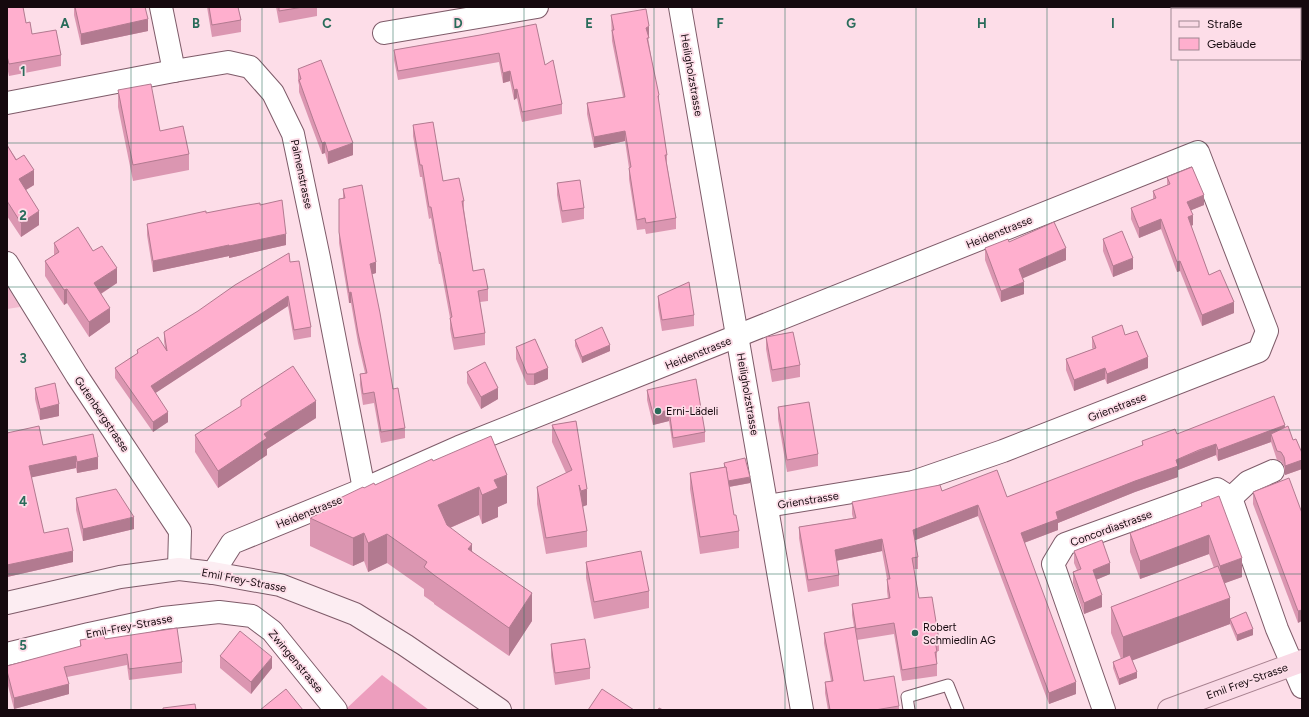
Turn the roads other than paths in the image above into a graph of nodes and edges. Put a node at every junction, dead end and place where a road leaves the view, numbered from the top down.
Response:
1 (161, 7) edge
2 (537, 7) edge
3 (680, 7) edge
4 (384, 33) dead end
5 (174, 71) junction
6 (7, 103) edge
7 (1198, 152) joint
8 (7, 263) edge
9 (738, 337) junction
10 (1273, 471) dead end
11 (364, 489) junction
12 (1231, 498) junction
13 (767, 506) junction
14 (179, 569) junction
15 (213, 572) junction
16 (7, 604) edge
17 (252, 616) joint
18 (7, 654) edge
19 (1298, 662) edge
20 (1302, 687) edge
21 (336, 710) edge
22 (500, 710) edge
23 (802, 710) edge
24 (909, 710) edge
25 (958, 710) edge
26 (1104, 710) edge
27 (1169, 710) edge

1 - 5 street
2 - 4 street
3 - 9 street, Heiligholzstrasse
5 - 6 street, Palmenstrasse
5 - 11 street, Palmenstrasse
7 - 9 street, Heidenstrasse
7 - 13 street, Grienstrasse
8 - 14 street, Gutenbergstrasse
9 - 11 street, Heidenstrasse
9 - 13 street, Heiligholzstrasse
10 - 12 street
11 - 15 street, Heidenstrasse
12 - 19 street
12 - 26 street, Concordiastrasse
13 - 23 street, Heiligholzstrasse
14 - 15 street, Emil Frey-Strasse
14 - 16 street, Emil Frey-Strasse
15 - 22 street, Emil Frey-Strasse
17 - 18 street, Emil-Frey-Strasse
17 - 21 street, Zwingenstrasse
19 - 20 street
19 - 27 main road, Emil Frey-Strasse
24 - 25 lane

